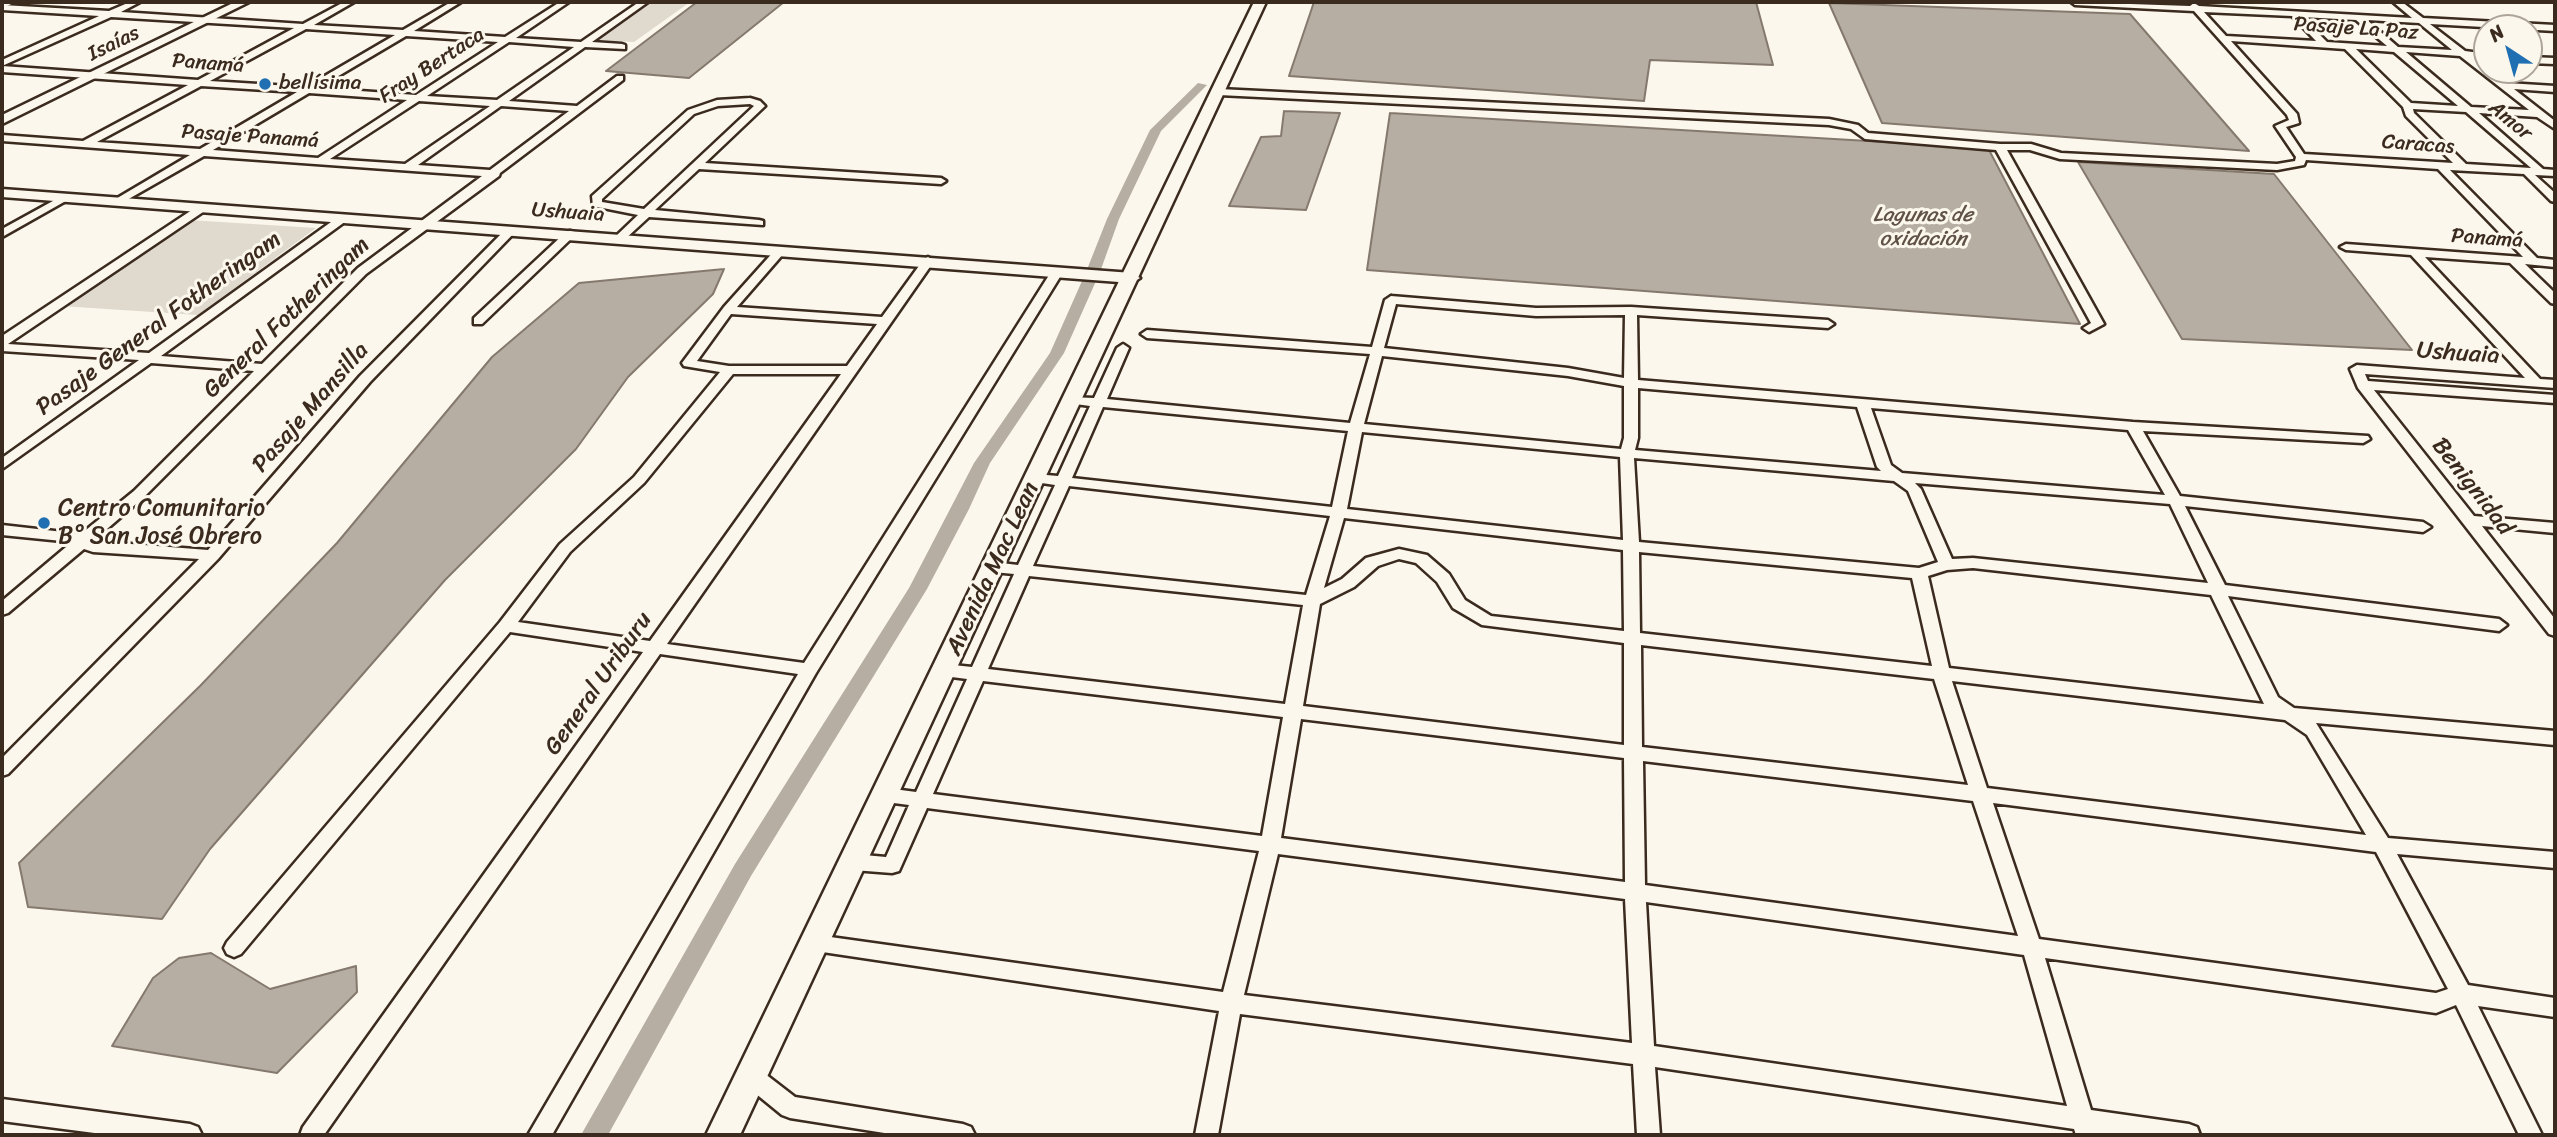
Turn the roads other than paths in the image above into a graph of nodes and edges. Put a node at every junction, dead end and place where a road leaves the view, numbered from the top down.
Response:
1 (10, 2) edge
2 (136, 2) edge
3 (243, 2) edge
4 (351, 2) edge
5 (457, 2) edge
6 (565, 2) edge
7 (644, 2) edge
8 (1261, 2) edge
9 (2075, 2) edge
10 (2397, 2) edge
11 (2, 6) edge
12 (2194, 6) edge
13 (112, 13) junction
14 (2295, 15) junction
15 (2359, 18) junction
16 (208, 19) junction
17 (2422, 21) junction
18 (306, 25) junction
19 (2555, 28) edge
20 (404, 32) junction
21 (509, 38) junction
22 (2222, 38) junction
23 (584, 44) junction
24 (2325, 45) junction
25 (2348, 46) junction
26 (622, 47) dead end
27 (2396, 49) junction
28 (2467, 56) junction
29 (2473, 56) edge
30 (2, 63) edge
31 (2, 69) edge
32 (93, 76) junction
33 (620, 78) dead end
34 (200, 83) junction
35 (2504, 86) junction
36 (2555, 89) edge
37 (309, 90) junction
38 (1219, 92) junction
39 (418, 98) junction
40 (499, 103) junction
41 (2408, 106) junction
42 (580, 109) junction
43 (2467, 110) junction
44 (2540, 114) junction
45 (2, 120) edge
46 (2555, 126) edge
47 (2, 138) edge
48 (85, 144) junction
49 (2000, 147) junction
50 (199, 154) junction
51 (2301, 157) junction
52 (320, 161) junction
53 (696, 166) junction
54 (2441, 166) junction
55 (407, 168) junction
56 (2464, 168) junction
57 (2534, 172) junction
58 (2555, 173) edge
59 (495, 174) junction
60 (941, 181) dead end
61 (2, 193) edge
62 (66, 198) junction
63 (2555, 199) edge
64 (118, 202) junction
65 (202, 208) junction
66 (646, 213) junction
67 (342, 219) junction
68 (758, 223) dead end
69 (426, 225) junction
70 (511, 230) junction
71 (2, 234) edge
72 (570, 234) junction
73 (620, 238) junction
74 (2346, 247) dead end
75 (780, 251) junction
76 (2416, 254) junction
77 (2514, 260) junction
78 (928, 261) junction
79 (2534, 262) junction
80 (2555, 263) edge
81 (1057, 272) junction
82 (1132, 278) junction
83 (2555, 300) edge
84 (728, 310) junction
85 (1631, 311) junction
86 (478, 321) dead end
87 (886, 321) junction
88 (1828, 324) dead end
89 (2089, 328) dead end
90 (1147, 334) dead end
91 (2, 344) edge
92 (1123, 348) dead end
93 (1376, 351) junction
94 (152, 358) junction
95 (266, 368) junction
96 (2357, 369) joint
97 (729, 370) junction
98 (852, 370) junction
99 (1631, 383) junction
100 (2536, 383) junction
101 (2555, 384) edge
102 (2363, 385) junction
103 (2555, 399) edge
104 (1073, 400) junction
105 (1099, 402) junction
106 (1863, 403) junction
107 (2133, 426) junction
108 (1356, 427) junction
109 (2364, 439) dead end
110 (1627, 453) junction
111 (2, 465) edge
112 (1035, 478) junction
113 (1899, 478) junction
114 (1063, 481) junction
115 (2175, 500) junction
116 (1339, 511) junction
117 (2468, 520) junction
118 (2423, 527) dead end
119 (2555, 528) edge
120 (2, 530) edge
121 (83, 543) junction
122 (1630, 546) junction
123 (212, 555) junction
124 (1947, 565) junction
125 (993, 567) junction
126 (1024, 570) junction
127 (1919, 573) junction
128 (2219, 590) junction
129 (1312, 601) junction
130 (2, 609) edge
131 (2499, 625) dead end
132 (506, 626) junction
133 (2555, 630) edge
134 (1630, 637) junction
135 (653, 648) junction
136 (809, 670) junction
137 (944, 670) junction
138 (977, 674) junction
139 (1941, 675) junction
140 (1292, 713) junction
141 (2291, 714) junction
142 (2555, 738) edge
143 (10, 753) edge
144 (1632, 754) junction
145 (2, 769) edge
146 (1979, 794) junction
147 (886, 795) junction
148 (921, 800) junction
149 (1270, 845) junction
150 (2382, 845) junction
151 (2555, 860) edge
152 (853, 862) junction
153 (1634, 892) junction
154 (817, 944) junction
155 (234, 947) dead end
156 (2032, 948) junction
157 (2461, 994) junction
158 (1231, 1003) junction
159 (2555, 1007) edge
160 (1644, 1055) junction
161 (752, 1077) junction
162 (3, 1111) edge
163 (2085, 1127) edge
164 (190, 1135) edge
165 (311, 1135) edge
166 (540, 1135) edge
167 (724, 1135) edge
168 (963, 1135) edge
169 (1206, 1135) edge
170 (1648, 1135) edge
171 (2189, 1135) edge
172 (2531, 1135) edge

1 - 11 street
2 - 13 street
3 - 16 street, Isaías
4 - 18 street
5 - 20 street
6 - 21 street, Fray Bertaca
7 - 23 street
8 - 38 main road, Avenida Mac Lean
9 - 12 street
10 - 17 street
11 - 13 street
12 - 14 street
12 - 22 street
13 - 16 street
13 - 30 street
14 - 15 street
14 - 24 street
15 - 17 street
15 - 27 street, Amor
16 - 18 street
16 - 32 street, Isaías
17 - 19 street
17 - 28 street
18 - 20 street
18 - 34 street
20 - 21 street
20 - 37 street
21 - 23 street
21 - 39 street, Fray Bertaca
22 - 24 street, Pasaje La Paz
22 - 51 street
23 - 26 street
23 - 40 street
24 - 25 street, Pasaje La Paz
25 - 27 street, Pasaje La Paz
25 - 41 street
27 - 28 street, Pasaje La Paz
27 - 43 street, Amor
28 - 29 street, Pasaje La Paz
28 - 35 street
31 - 32 street, Panamá
32 - 34 street, Panamá
32 - 45 street, Isaías
33 - 42 street, General Fotheringam
34 - 37 street, Panamá
34 - 48 street
35 - 36 street
35 - 44 street
37 - 39 street, Panamá
37 - 50 street
38 - 49 street
38 - 82 main road, Avenida Mac Lean
39 - 40 street, Panamá
39 - 52 street, Fray Bertaca
40 - 42 street, Panamá
40 - 55 street
41 - 43 street
41 - 56 street
42 - 59 street, General Fotheringam
43 - 44 street
43 - 57 street, Amor
44 - 46 street
47 - 48 street, Pasaje Panamá
48 - 50 street, Pasaje Panamá
49 - 51 street
49 - 89 street
50 - 52 street, Pasaje Panamá
50 - 64 street
51 - 54 street, Caracas
52 - 55 street, Pasaje Panamá
53 - 60 street
53 - 66 street
53 - 66 street
54 - 56 street, Caracas
54 - 79 street
55 - 59 street, Pasaje Panamá
56 - 57 street, Caracas
57 - 58 street, Caracas
57 - 63 street, Amor
59 - 69 street, General Fotheringam
61 - 62 street, Ushuaia
62 - 64 street, Ushuaia
62 - 71 street
64 - 65 street, Ushuaia
65 - 67 street, Ushuaia
65 - 91 street
66 - 68 street
66 - 73 street
67 - 69 street, Ushuaia
67 - 94 street, Pasaje General Fotheringam
69 - 70 street, Ushuaia
69 - 95 street, General Fotheringam
70 - 72 street, Ushuaia
70 - 123 street, Pasaje Mansilla
72 - 73 street, Ushuaia
72 - 86 street
73 - 75 street, Ushuaia
74 - 76 street, Panamá
75 - 78 street, Ushuaia
75 - 84 street
76 - 77 street, Panamá
76 - 100 street
77 - 79 street, Panamá
77 - 83 street
78 - 81 street, Ushuaia
78 - 87 street, General Uriburu
79 - 80 street, Panamá
81 - 82 street, Ushuaia
81 - 136 street
82 - 104 main road, Avenida Mac Lean
84 - 87 street
84 - 97 street
85 - 88 street
85 - 93 street
85 - 99 street
87 - 98 street, General Uriburu
90 - 93 street
91 - 94 street
92 - 105 street
93 - 99 street
93 - 108 street
94 - 95 street
94 - 111 street, Pasaje General Fotheringam
95 - 121 street, General Fotheringam
96 - 100 street, Ushuaia
96 - 102 street, Benignidad
97 - 98 street
97 - 132 street
98 - 135 street, General Uriburu
99 - 106 street
99 - 110 street
100 - 101 street, Ushuaia
102 - 103 street
102 - 117 street, Benignidad
104 - 105 street
104 - 112 main road, Avenida Mac Lean
105 - 108 street
105 - 114 street
106 - 107 street
106 - 113 street
107 - 109 street
107 - 115 street
108 - 110 street
108 - 116 street
110 - 113 street
110 - 122 street
112 - 114 street
112 - 125 main road, Avenida Mac Lean
113 - 115 street
113 - 124 street
114 - 116 street
114 - 126 street
115 - 118 street
115 - 128 street
116 - 122 street
116 - 129 street
117 - 119 street
117 - 133 street, Benignidad
120 - 121 street
121 - 123 street
121 - 130 street, General Fotheringam
122 - 127 street
122 - 134 street
123 - 143 street, Pasaje Mansilla
124 - 127 street
124 - 128 street
125 - 126 street
125 - 137 main road, Avenida Mac Lean
126 - 129 street
126 - 138 street
127 - 139 street
128 - 131 street
128 - 141 street
129 - 134 street
129 - 140 street
132 - 135 street
132 - 155 street
134 - 139 street
134 - 144 street
135 - 136 street
135 - 165 street, General Uriburu
136 - 166 street
137 - 138 street
137 - 147 main road, Avenida Mac Lean
138 - 140 street
138 - 148 street
139 - 141 street
139 - 146 street
140 - 144 street
140 - 149 street
141 - 142 street
141 - 150 street
143 - 145 street, Pasaje Mansilla
144 - 146 street
144 - 153 street
146 - 150 street
146 - 156 street
147 - 148 street
147 - 152 main road, Avenida Mac Lean
148 - 149 street
148 - 152 street
149 - 153 street
149 - 158 street
150 - 151 street
150 - 157 street
152 - 154 main road, Avenida Mac Lean
153 - 156 street
153 - 160 street
154 - 158 street
154 - 161 main road, Avenida Mac Lean
156 - 157 street
156 - 163 street
157 - 159 street
157 - 172 street
158 - 160 street
158 - 169 street
160 - 163 street
160 - 170 street
161 - 167 main road, Avenida Mac Lean
161 - 168 street
162 - 164 street
163 - 171 street

